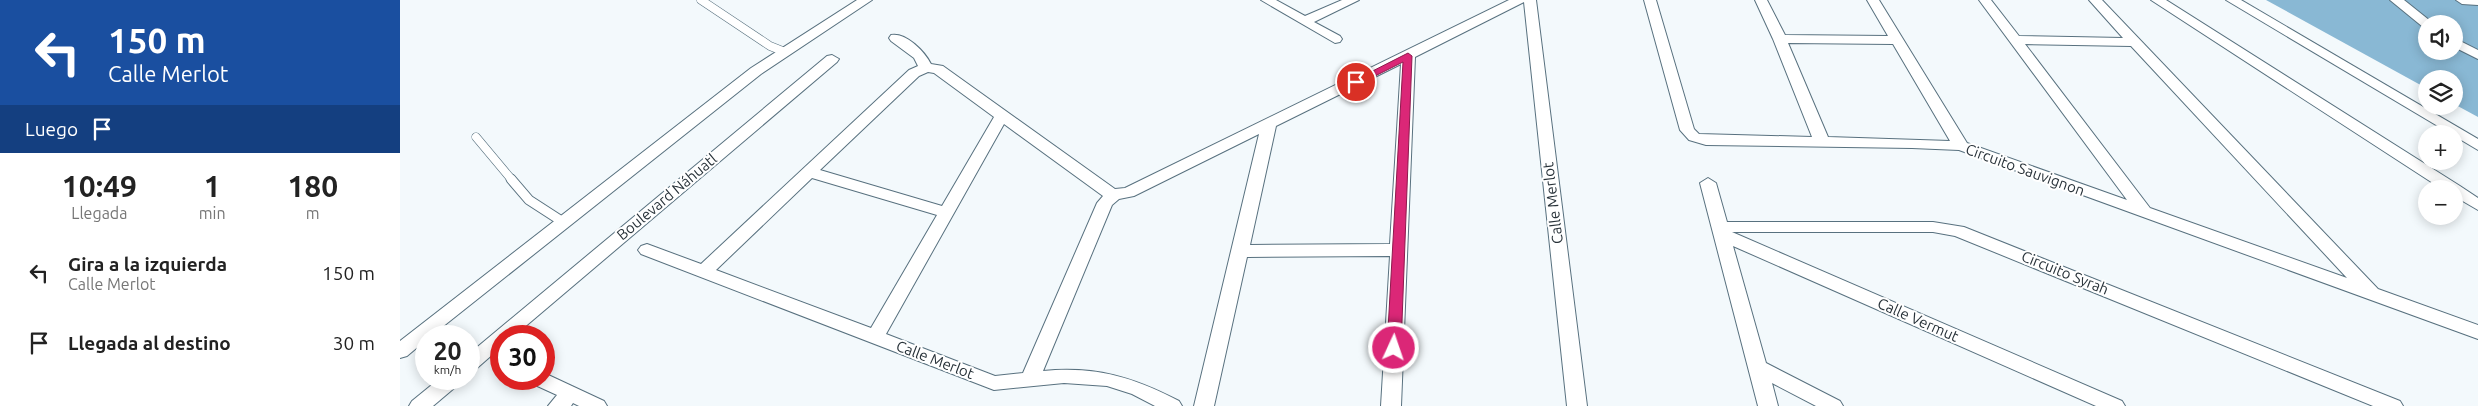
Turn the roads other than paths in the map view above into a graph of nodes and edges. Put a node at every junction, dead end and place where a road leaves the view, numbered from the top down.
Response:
1 (701, 0) edge
2 (866, 0) edge
3 (1267, 0) edge
4 (1352, 0) edge
5 (1519, 0) edge
6 (1650, 0) edge
7 (1761, 0) edge
8 (1873, 0) edge
9 (1985, 0) edge
10 (2095, 0) edge
11 (2157, 0) edge
12 (2232, 0) edge
13 (2396, 0) edge
14 (2462, 0) edge
15 (2478, 1) edge
16 (1505, 7) junction
17 (1531, 8) edge
18 (2418, 16) edge
19 (1305, 21) junction
20 (896, 38) dead end
21 (1335, 38) dead end
22 (1780, 39) junction
23 (1897, 40) junction
24 (2016, 40) junction
25 (2134, 42) junction
26 (2463, 46) edge
27 (785, 52) junction
28 (2476, 53) edge
29 (1408, 56) junction
30 (832, 59) dead end
31 (926, 68) junction
32 (1002, 115) junction
33 (1268, 125) junction
34 (476, 137) dead end
35 (1822, 142) junction
36 (2478, 145) edge
37 (1961, 146) junction
38 (808, 172) junction
39 (2439, 180) edge
40 (1708, 183) dead end
41 (1115, 194) junction
42 (2463, 195) edge
43 (2478, 205) edge
44 (945, 212) junction
45 (2145, 213) junction
46 (563, 222) junction
47 (1720, 231) junction
48 (647, 250) dead end
49 (1398, 250) junction
50 (1240, 251) junction
51 (703, 272) junction
52 (2374, 296) junction
53 (516, 325) edge
54 (2478, 332) edge
55 (875, 337) junction
56 (490, 347) edge
57 (400, 351) edge
58 (480, 355) edge
59 (1757, 367) junction
60 (1030, 379) junction
61 (439, 390) edge
62 (553, 390) edge
63 (565, 400) edge
64 (419, 406) edge
65 (597, 406) edge
66 (1172, 406) edge
67 (1204, 406) edge
68 (1391, 406) edge
69 (1577, 406) edge
70 (1768, 406) edge
71 (1833, 406) edge
72 (2114, 406) edge
73 (2393, 406) edge

1 - 27 lane
2 - 27 street
3 - 19 street
4 - 19 street
5 - 16 street
6 - 35 street, Circuito Sauvignon
7 - 22 street
8 - 23 street
9 - 24 street
10 - 25 street
11 - 39 street
12 - 36 street
13 - 18 street
14 - 15 street
16 - 17 street
16 - 29 street
17 - 69 street, Calle Merlot
19 - 21 street
20 - 31 street
22 - 23 street
22 - 35 street
23 - 37 street
24 - 25 street
24 - 45 street
25 - 52 street
26 - 28 street
27 - 46 street
29 - 33 street
29 - 49 street
30 - 53 street, Boulevard Náhuatl
31 - 32 street
31 - 38 street
32 - 41 street
32 - 44 street
33 - 41 street
33 - 50 street
34 - 46 lane
35 - 37 street, Circuito Sauvignon
37 - 45 street, Circuito Sauvignon
38 - 44 street
38 - 51 street
40 - 47 street
41 - 60 street
42 - 43 street
44 - 55 street
45 - 52 street, Circuito Sauvignon
46 - 57 street
47 - 59 street
47 - 72 street, Calle Vermut
47 - 73 street, Circuito Syrah
48 - 51 street, Calle Merlot
49 - 50 street
49 - 68 street
50 - 67 street
51 - 55 street, Calle Merlot
52 - 54 street, Circuito Sauvignon
55 - 60 street, Calle Merlot
56 - 58 street, Boulevard Náhuatl
59 - 70 street
59 - 71 street
60 - 66 street, Calle Merlot
61 - 64 street
62 - 63 street
63 - 65 street

